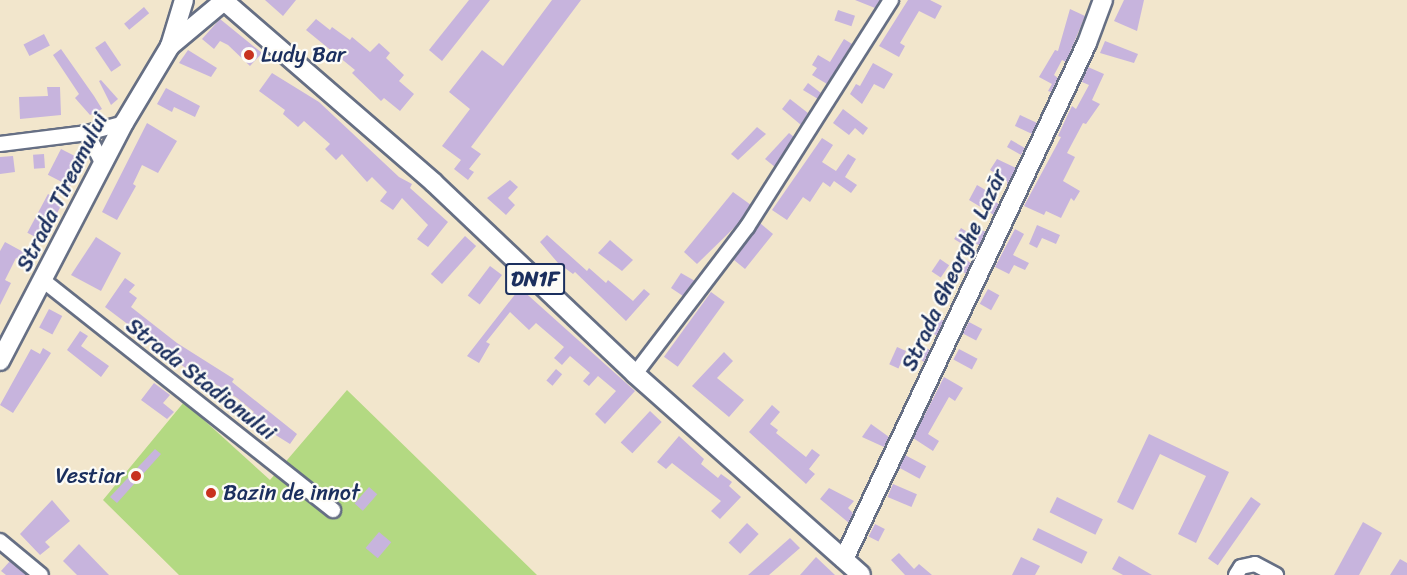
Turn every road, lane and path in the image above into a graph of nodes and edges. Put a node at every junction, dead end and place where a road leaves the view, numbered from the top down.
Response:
1 (184, 0) edge
2 (224, 0) edge
3 (891, 0) edge
4 (1103, 0) edge
5 (170, 46) junction
6 (124, 123) junction
7 (87, 133) junction
8 (0, 144) edge
9 (103, 164) junction
10 (44, 281) junction
11 (0, 361) edge
12 (635, 374) junction
13 (333, 510) dead end
14 (0, 541) edge
15 (844, 559) junction
16 (41, 575) edge
17 (861, 575) edge
18 (1236, 575) edge
19 (1276, 575) edge

1 - 5 main road, Strada Tireamului
2 - 5 main road, Strada Tireamului
2 - 12 main road, DN1F
3 - 12 street
4 - 15 main road, Strada Gheorghe Lazăr
5 - 6 main road, Strada Tireamului
6 - 7 street
6 - 9 main road, Strada Tireamului
7 - 8 street
7 - 9 street
9 - 10 main road, Strada Tireamului
10 - 11 main road, Strada Tireamului
10 - 13 street, Strada Stadionului
12 - 15 main road, DN1F
14 - 16 street
15 - 17 main road, DN1F
18 - 19 street

